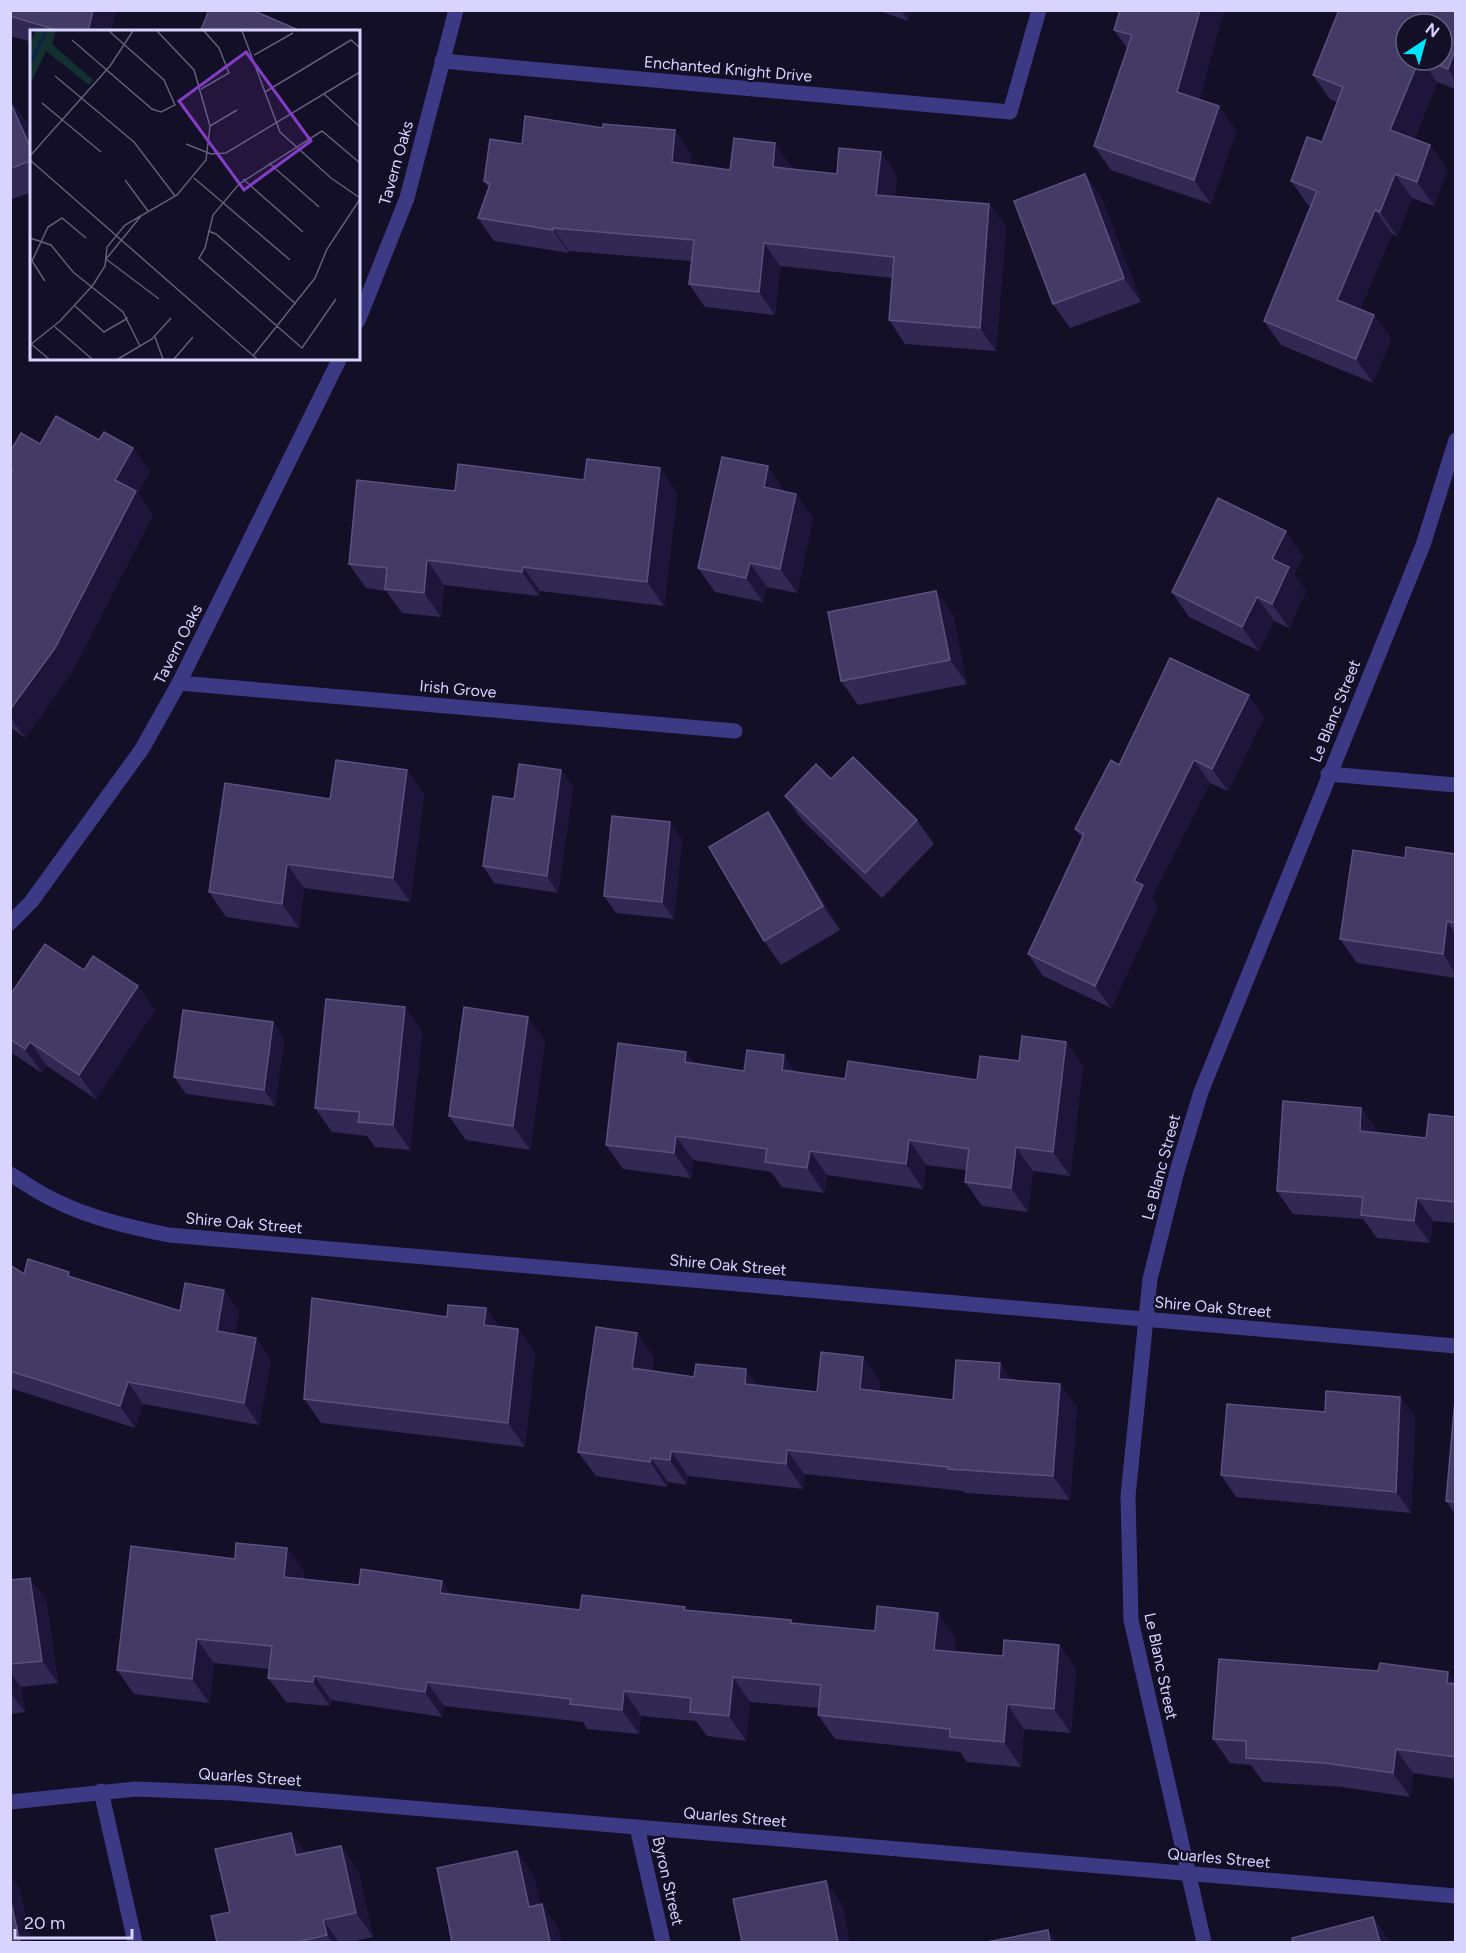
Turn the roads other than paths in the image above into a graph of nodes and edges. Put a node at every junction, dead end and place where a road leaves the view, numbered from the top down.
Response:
1 (456, 10) edge
2 (1039, 10) edge
3 (442, 61) junction
4 (360, 316) edge
5 (339, 360) edge
6 (1455, 440) edge
7 (178, 683) junction
8 (735, 731) dead end
9 (1328, 774) junction
10 (1455, 785) edge
11 (10, 923) edge
12 (10, 1174) edge
13 (1146, 1320) junction
14 (1455, 1346) edge
15 (101, 1791) junction
16 (10, 1802) edge
17 (637, 1827) junction
18 (1189, 1874) junction
19 (1455, 1896) edge
20 (135, 1942) edge
21 (663, 1942) edge
22 (1204, 1942) edge

1 - 3 street, Tavern Oaks
2 - 3 street, Enchanted Knight Drive
3 - 4 street, Tavern Oaks
5 - 7 street, Tavern Oaks
6 - 9 street, Le Blanc Street
7 - 8 street, Irish Grove
7 - 11 street, Tavern Oaks
9 - 10 street
9 - 13 street, Le Blanc Street
12 - 13 street, Shire Oak Street
13 - 14 street, Shire Oak Street
13 - 18 street, Le Blanc Street
15 - 16 street, Quarles Street
15 - 17 street, Quarles Street
15 - 20 street
17 - 18 street, Quarles Street
17 - 21 street, Byron Street
18 - 19 street, Quarles Street
18 - 22 street, Le Blanc Street

